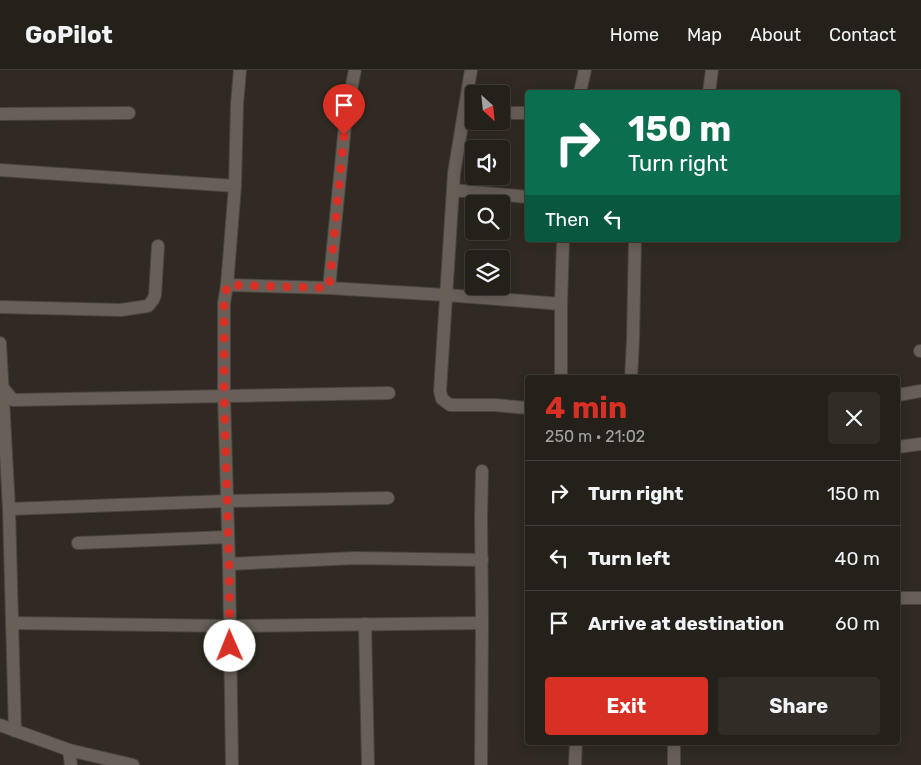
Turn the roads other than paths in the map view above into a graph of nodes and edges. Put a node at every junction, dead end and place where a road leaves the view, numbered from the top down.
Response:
1 (240, 70) edge
2 (355, 70) edge
3 (470, 70) edge
4 (585, 70) edge
5 (712, 70) edge
6 (469, 85) edge
7 (580, 90) edge
8 (710, 90) edge
9 (128, 113) dead end
10 (510, 113) edge
11 (525, 113) edge
12 (0, 114) edge
13 (465, 127) edge
14 (0, 170) edge
15 (235, 186) junction
16 (453, 190) junction
17 (525, 197) edge
18 (564, 242) edge
19 (635, 242) edge
20 (158, 246) dead end
21 (227, 285) junction
22 (329, 288) junction
23 (446, 295) junction
24 (561, 304) junction
25 (0, 307) edge
26 (0, 342) edge
27 (561, 375) edge
28 (631, 375) edge
29 (1, 387) edge
30 (921, 392) edge
31 (389, 393) dead end
32 (900, 395) edge
33 (224, 396) junction
34 (525, 408) edge
35 (921, 444) edge
36 (900, 447) edge
37 (482, 470) dead end
38 (388, 498) dead end
39 (227, 501) junction
40 (9, 509) junction
41 (5, 531) edge
42 (228, 538) junction
43 (78, 543) dead end
44 (482, 560) junction
45 (229, 564) junction
46 (900, 598) edge
47 (921, 598) edge
48 (12, 623) junction
49 (482, 623) junction
50 (365, 624) junction
51 (229, 626) junction
52 (0, 726) edge
53 (15, 731) junction
54 (576, 745) edge
55 (674, 745) edge
56 (69, 750) junction
57 (71, 765) edge
58 (132, 765) edge
59 (232, 765) edge
60 (368, 765) edge
61 (481, 765) edge
62 (575, 765) edge
63 (674, 765) edge

1 - 15 street
2 - 22 street
3 - 6 street
4 - 7 street
5 - 8 street
9 - 12 street
10 - 11 street
13 - 16 street
14 - 15 street
15 - 21 street
16 - 17 street
16 - 23 street
18 - 24 street
19 - 28 street
20 - 25 street
21 - 22 street
21 - 33 street
22 - 23 street
23 - 24 street
23 - 34 street
24 - 27 street
26 - 29 street
29 - 33 street
29 - 40 street
30 - 32 street
31 - 33 street
33 - 39 street
35 - 36 street
37 - 44 street
38 - 39 street
39 - 40 street
39 - 42 street
40 - 41 street
41 - 48 street
42 - 43 street
42 - 45 street
44 - 45 street
44 - 49 street
45 - 51 street
46 - 47 street
48 - 51 street
48 - 53 street
49 - 50 street
49 - 61 street
50 - 51 street
50 - 60 street
51 - 59 street
52 - 53 street
53 - 56 street
54 - 62 street
55 - 63 street
56 - 57 street
56 - 58 street

